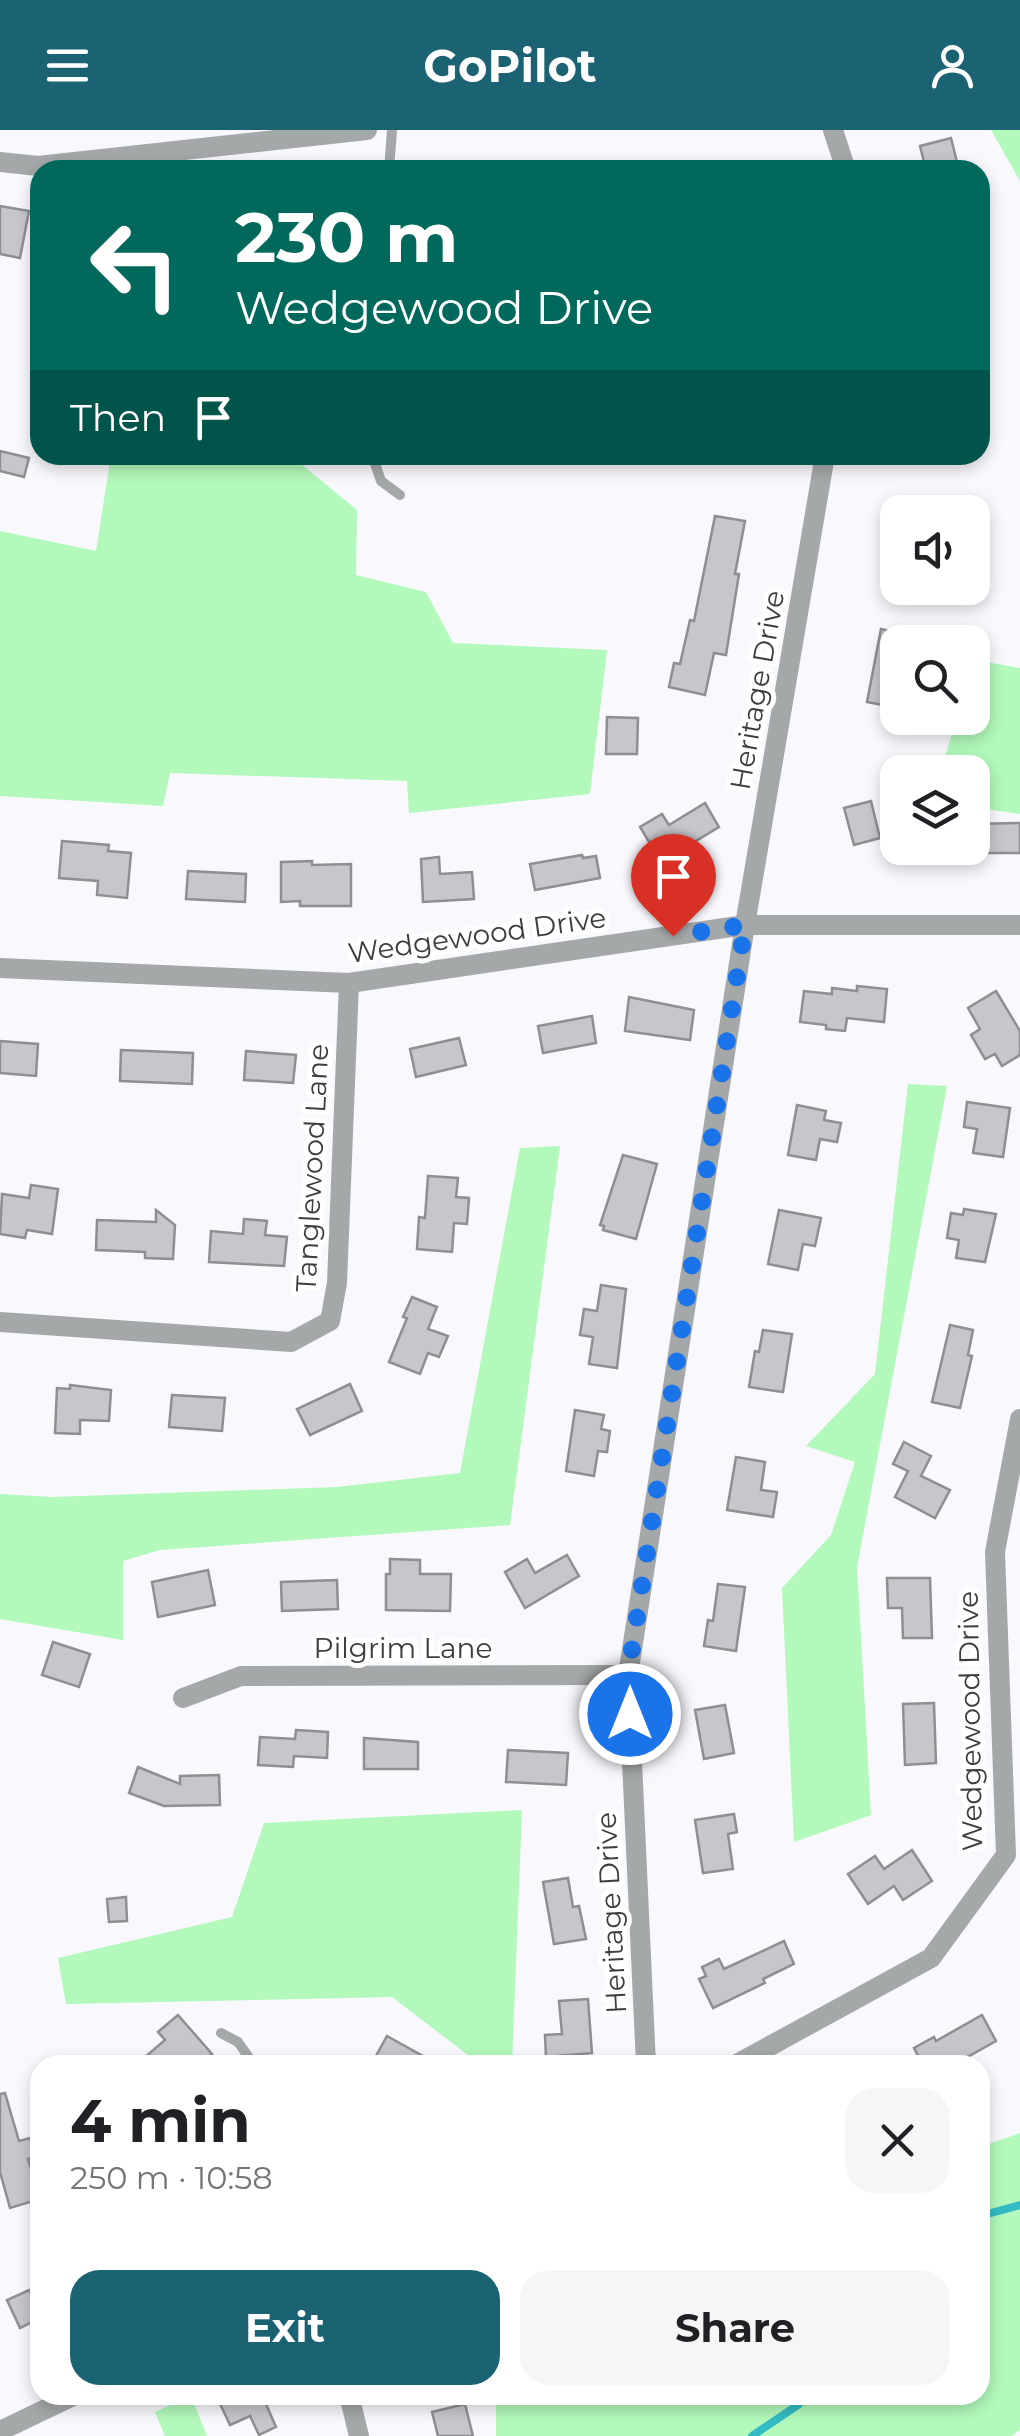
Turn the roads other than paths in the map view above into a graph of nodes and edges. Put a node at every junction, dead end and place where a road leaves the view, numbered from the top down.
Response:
1 (368, 130) edge
2 (392, 130) edge
3 (834, 130) edge
4 (93, 160) edge
5 (390, 160) edge
6 (843, 160) edge
7 (0, 162) edge
8 (30, 165) edge
9 (375, 465) edge
10 (823, 465) edge
11 (400, 496) dead end
12 (745, 925) junction
13 (1020, 925) edge
14 (0, 968) edge
15 (349, 982) junction
16 (0, 1322) edge
17 (1020, 1419) edge
18 (628, 1675) junction
19 (182, 1698) dead end
20 (221, 2033) dead end
21 (247, 2055) edge
22 (646, 2055) edge
23 (753, 2055) edge
24 (54, 2405) edge
25 (351, 2405) edge
26 (0, 2431) edge
27 (359, 2436) edge

1 - 4 street
2 - 5 lane
3 - 6 street
7 - 8 street
9 - 11 lane
10 - 12 street, Heritage Drive
12 - 13 street, Wedgewood Drive
12 - 15 street, Wedgewood Drive
12 - 18 street, Heritage Drive
14 - 15 street, Wedgewood Drive
15 - 16 street, Tanglewood Lane
17 - 23 street, Wedgewood Drive
18 - 19 street, Pilgrim Lane
18 - 22 street, Heritage Drive
20 - 21 lane
24 - 26 street
25 - 27 street

